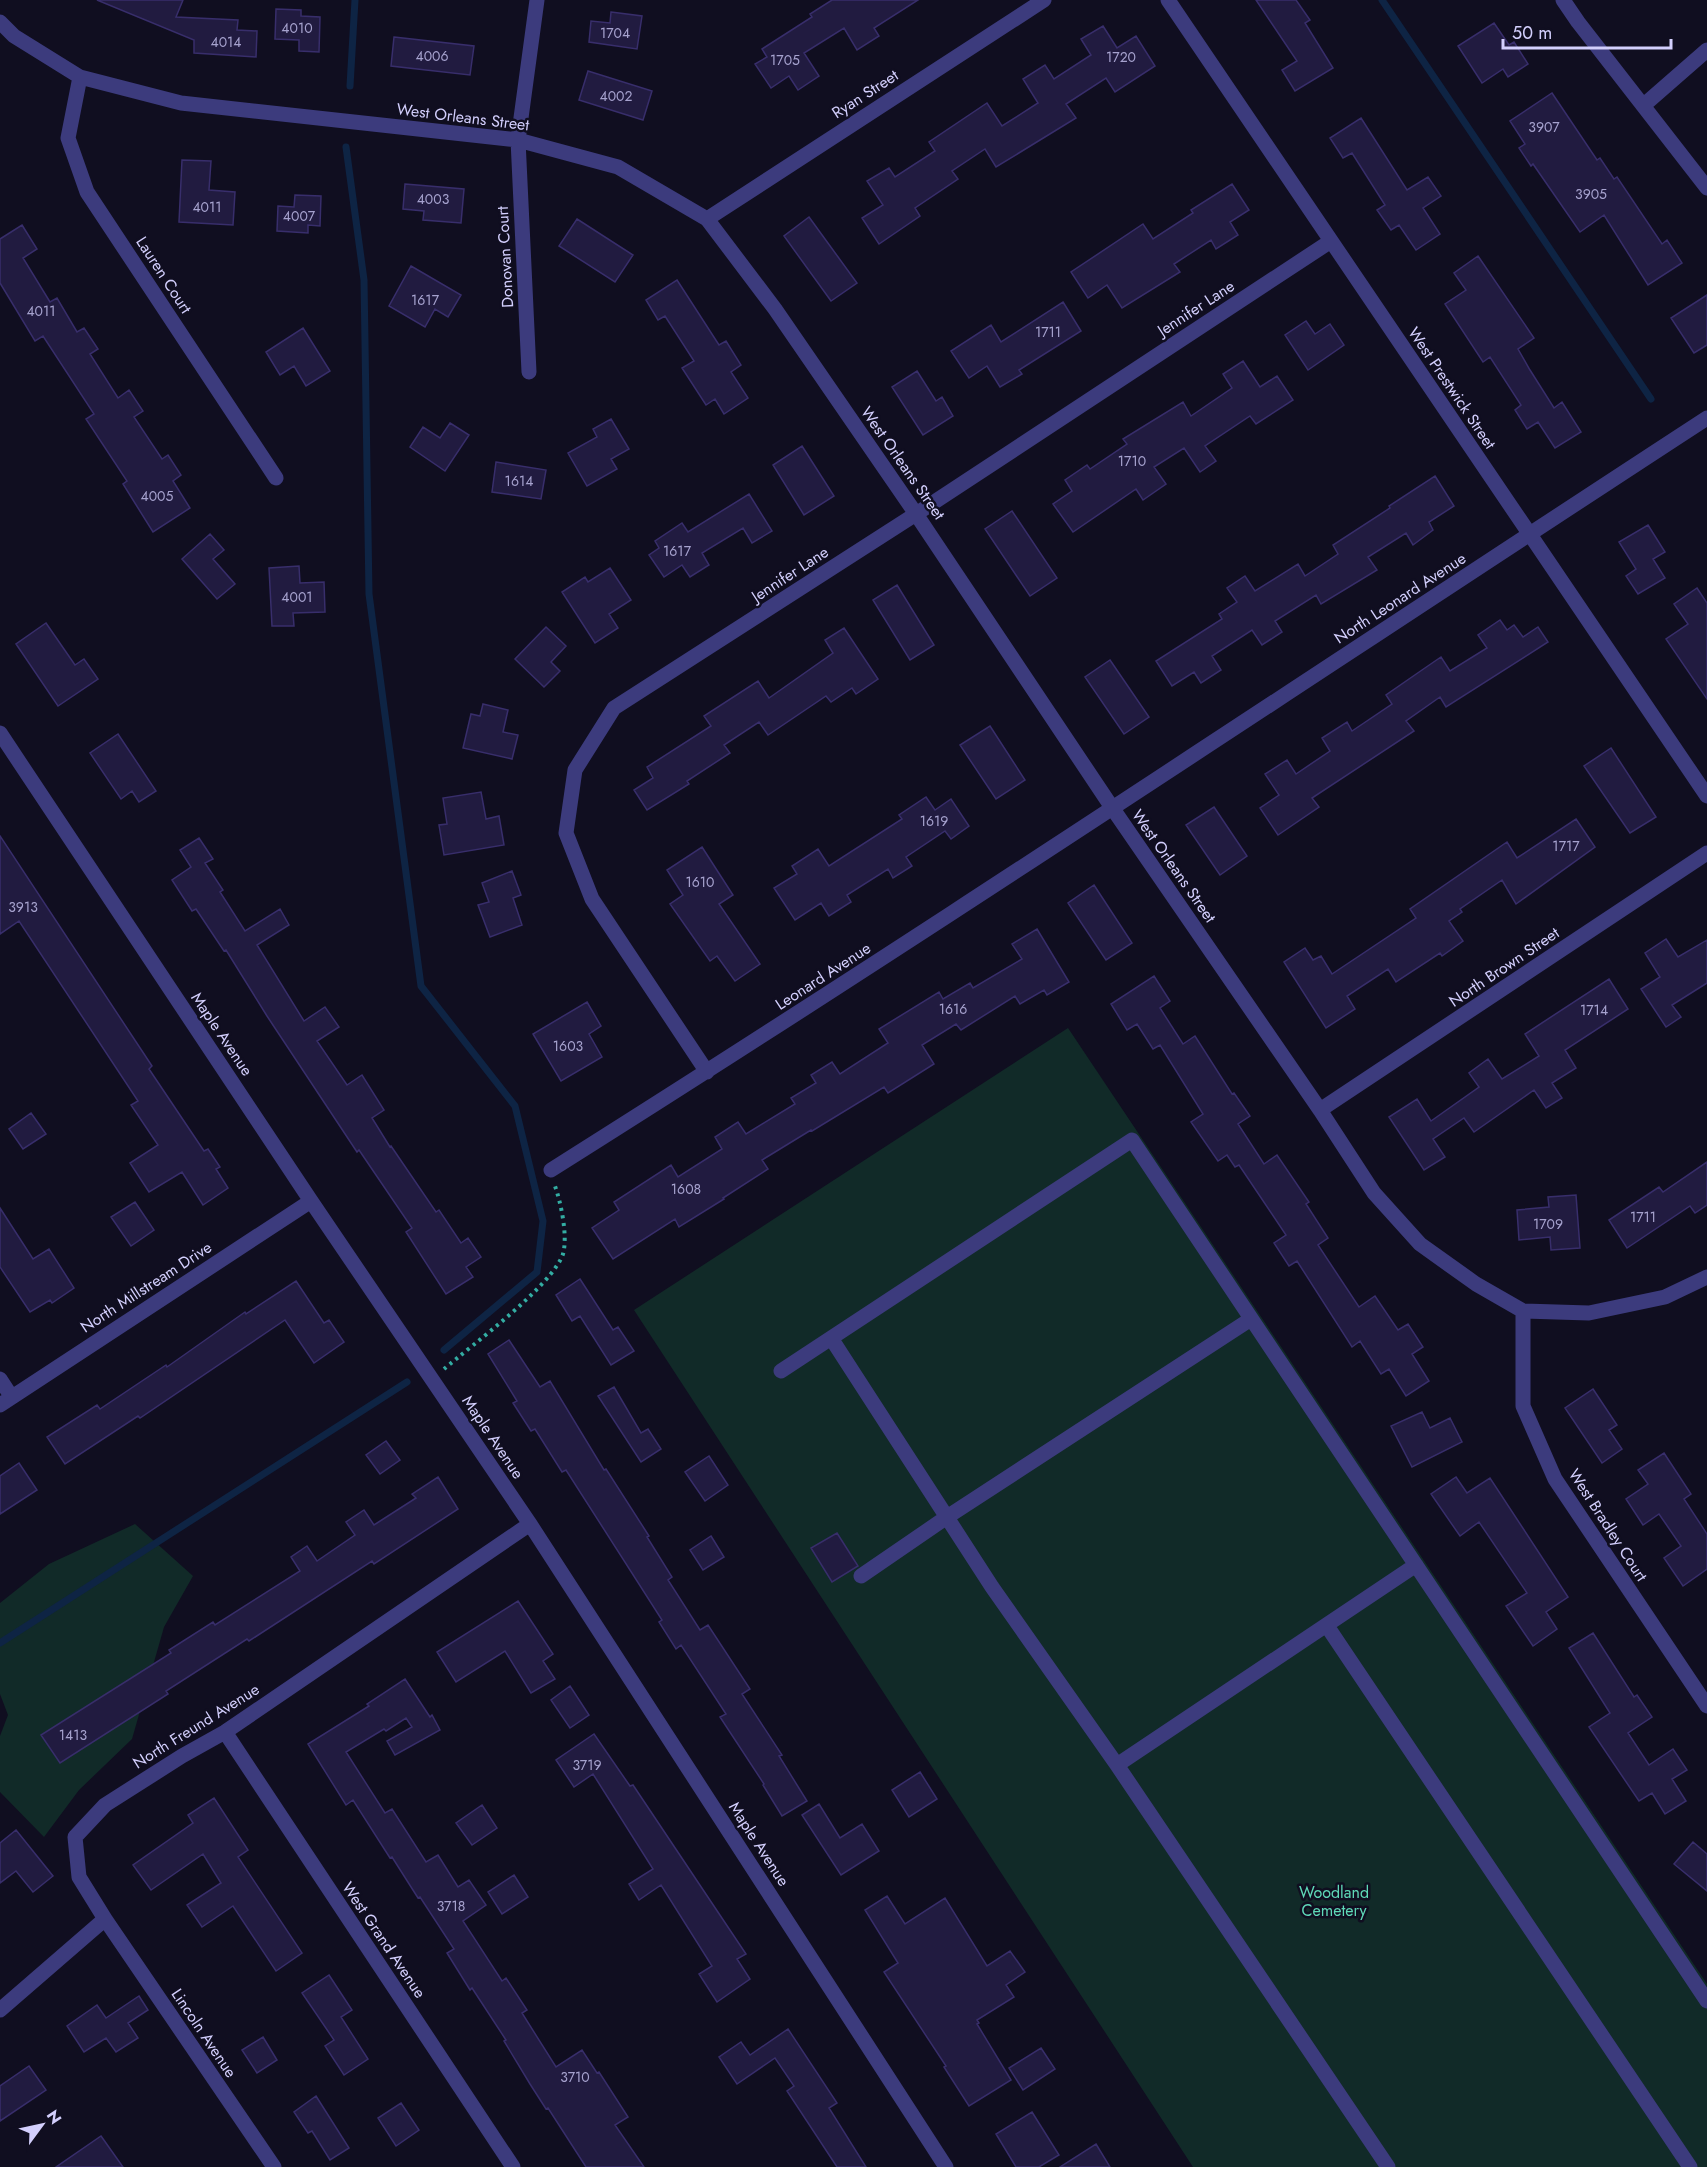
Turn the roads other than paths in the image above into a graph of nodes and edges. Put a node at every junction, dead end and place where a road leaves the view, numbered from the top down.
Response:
1 (537, 0) edge
2 (1044, 0) edge
3 (1168, 0) edge
4 (1563, 0) edge
5 (0, 22) edge
6 (1707, 50) edge
7 (80, 77) junction
8 (1644, 105) junction
9 (518, 140) junction
10 (1707, 188) edge
11 (706, 219) junction
12 (1332, 241) junction
13 (529, 372) dead end
14 (1707, 418) edge
15 (276, 478) dead end
16 (916, 514) junction
17 (1529, 534) junction
18 (1, 738) edge
19 (1707, 796) edge
20 (1113, 809) junction
21 (1707, 854) edge
22 (707, 1072) junction
23 (1320, 1110) junction
24 (551, 1170) road end
25 (311, 1201) junction
26 (1707, 1277) edge
27 (1523, 1311) junction
28 (1251, 1319) junction
29 (831, 1338) junction
30 (781, 1371) dead end
31 (0, 1379) edge
32 (6, 1401) edge
33 (947, 1517) junction
34 (530, 1524) junction
35 (1416, 1565) junction
36 (861, 1576) dead end
37 (1327, 1626) junction
38 (1707, 1706) edge
39 (225, 1732) junction
40 (1118, 1765) junction
41 (105, 1919) junction
42 (1707, 2001) edge
43 (0, 2010) edge
44 (274, 2167) edge
45 (513, 2167) edge
46 (946, 2167) edge
47 (1388, 2167) edge
48 (1690, 2167) edge

1 - 9 street, Donovan Court
2 - 11 street, Ryan Street
3 - 12 street, West Prestwick Street
4 - 8 street
5 - 7 street, West Orleans Street
6 - 8 street
7 - 9 street, West Orleans Street
7 - 15 street, Lauren Court
8 - 10 street
9 - 11 street, West Orleans Street
9 - 13 street, Donovan Court
11 - 16 street, West Orleans Street
12 - 16 street, Jennifer Lane
12 - 17 street, West Prestwick Street
14 - 17 street, North Leonard Avenue
16 - 20 street, West Orleans Street
16 - 22 street, Jennifer Lane
17 - 19 street, West Prestwick Street
17 - 20 street, North Leonard Avenue
18 - 25 street, Maple Avenue
20 - 22 street, Leonard Avenue
20 - 23 street, West Orleans Street
21 - 23 street, North Brown Street
22 - 24 street, Leonard Avenue
23 - 27 street, West Orleans Street
25 - 32 street, North Millstream Drive
25 - 34 street, Maple Avenue
26 - 27 street
27 - 38 street, West Bradley Court
28 - 29 street
28 - 33 street
28 - 35 street
29 - 30 street
29 - 33 street
31 - 32 street
33 - 36 street
33 - 40 street
34 - 39 street, North Freund Avenue
34 - 46 street, Maple Avenue
35 - 37 street
35 - 42 street
37 - 40 street
37 - 48 street
39 - 41 street, North Freund Avenue
39 - 45 street, West Grand Avenue
40 - 47 street
41 - 43 street
41 - 44 street, Lincoln Avenue

